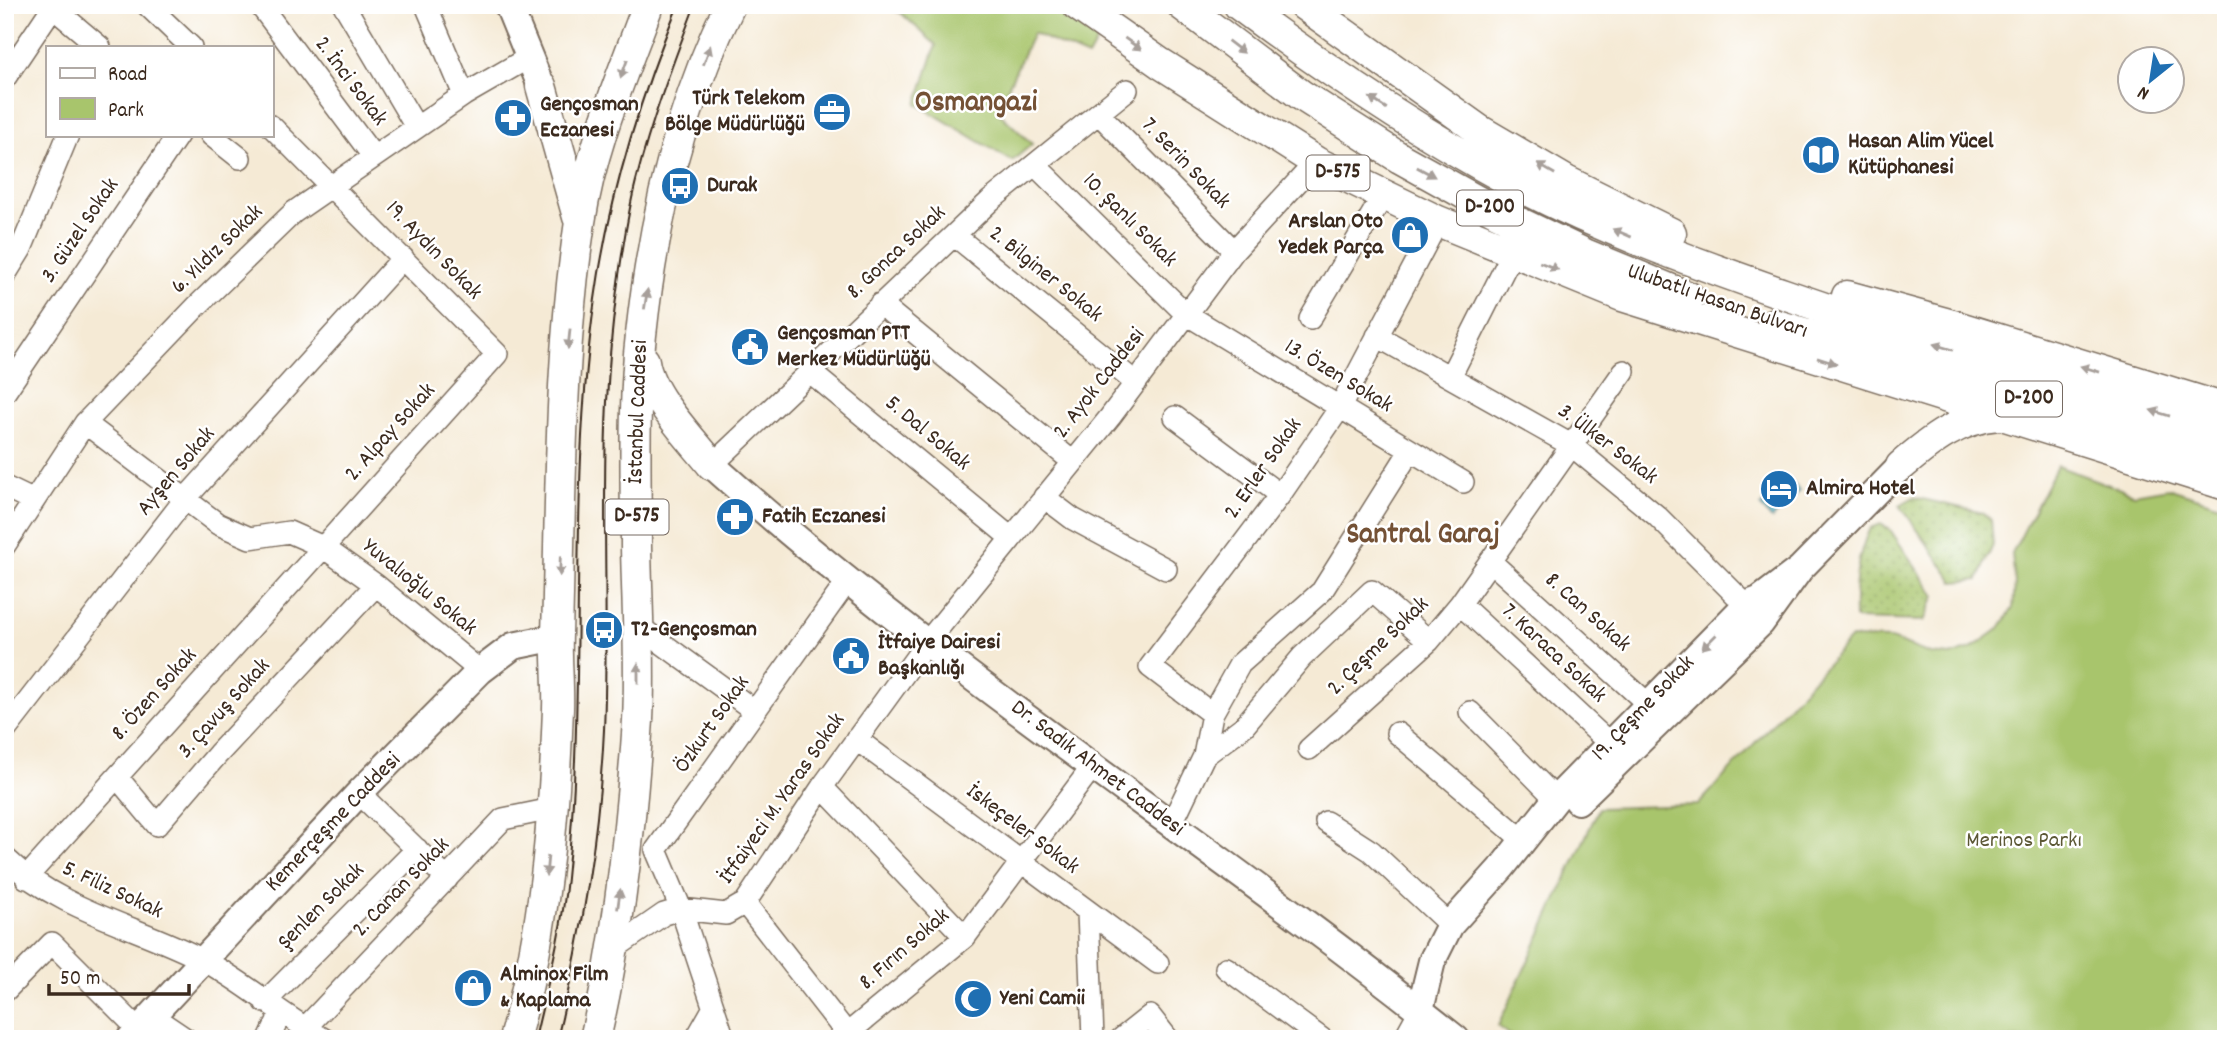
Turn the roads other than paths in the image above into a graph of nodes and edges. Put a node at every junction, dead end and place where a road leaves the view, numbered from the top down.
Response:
1 (147, 5) edge
2 (260, 5) edge
3 (344, 5) edge
4 (426, 5) edge
5 (648, 5) edge
6 (730, 5) edge
7 (1077, 5) edge
8 (1182, 5) edge
9 (1239, 5) edge
10 (1304, 5) edge
11 (51, 7) edge
12 (510, 7) edge
13 (99, 46) edge
14 (190, 46) edge
15 (528, 58) junction
16 (5, 78) edge
17 (541, 86) junction
18 (1127, 90) dead end
19 (464, 95) junction
20 (610, 108) junction
21 (1100, 114) junction
22 (416, 127) junction
23 (273, 128) edge
24 (68, 136) edge
25 (177, 136) edge
26 (212, 136) edge
27 (373, 156) junction
28 (240, 158) dead end
29 (1317, 162) junction
30 (1035, 165) junction
31 (332, 184) junction
32 (1383, 196) junction
33 (1438, 221) junction
34 (580, 224) junction
35 (954, 235) junction
36 (1234, 251) junction
37 (1513, 251) junction
38 (402, 258) junction
39 (5, 275) edge
40 (1777, 291) junction
41 (1622, 296) junction
42 (880, 304) junction
43 (1186, 314) junction
44 (1310, 318) dead end
45 (1377, 336) junction
46 (640, 337) junction
47 (1833, 341) junction
48 (497, 354) joint
49 (809, 371) junction
50 (1623, 371) dead end
51 (1451, 375) junction
52 (1136, 383) junction
53 (1920, 390) junction
54 (5, 392) edge
55 (1339, 409) junction
56 (2226, 409) edge
57 (2006, 415) junction
58 (1175, 417) dead end
59 (85, 422) junction
60 (2226, 433) edge
61 (1571, 445) junction
62 (638, 450) junction
63 (1410, 451) junction
64 (2226, 457) edge
65 (1073, 462) junction
66 (712, 465) junction
67 (1901, 466) junction
68 (1463, 482) dead end
69 (2226, 485) edge
70 (5, 487) edge
71 (1280, 495) junction
72 (1044, 497) junction
73 (186, 498) junction
74 (34, 501) junction
75 (1011, 538) junction
76 (5, 545) edge
77 (323, 547) junction
78 (1490, 561) junction
79 (1166, 569) dead end
80 (1800, 569) junction
81 (849, 579) junction
82 (376, 585) junction
83 (1460, 604) junction
84 (1746, 605) junction
85 (637, 625) junction
86 (557, 637) junction
87 (928, 641) junction
88 (1429, 641) junction
89 (480, 671) junction
90 (1648, 704) junction
91 (755, 711) junction
92 (1470, 712) dead end
93 (1212, 714) junction
94 (5, 730) edge
95 (1397, 733) dead end
96 (856, 739) junction
97 (1609, 743) junction
98 (1309, 749) dead end
99 (1204, 756) junction
100 (1093, 766) junction
101 (117, 777) junction
102 (822, 787) junction
103 (359, 793) junction
104 (1556, 799) junction
105 (552, 809) junction
106 (1326, 822) dead end
107 (1171, 825) junction
108 (1523, 840) junction
109 (417, 849) junction
110 (5, 858) edge
111 (1023, 863) junction
112 (1503, 866) junction
113 (26, 878) junction
114 (447, 879) junction
115 (745, 904) junction
116 (681, 909) junction
117 (1088, 912) junction
118 (1450, 925) junction
119 (965, 937) junction
120 (612, 950) junction
121 (204, 961) junction
122 (1158, 963) dead end
123 (1226, 968) dead end
124 (5, 991) edge
125 (273, 1007) junction
126 (713, 1009) junction
127 (1420, 1010) junction
128 (140, 1028) edge
129 (304, 1028) junction
130 (849, 1036) edge
131 (186, 1039) edge
132 (269, 1039) edge
133 (324, 1039) edge
134 (514, 1039) edge
135 (595, 1039) edge
136 (696, 1039) edge
137 (724, 1039) edge
138 (1093, 1039) edge
139 (1121, 1039) edge
140 (1168, 1039) edge
141 (1321, 1039) edge
142 (1404, 1039) edge
143 (1456, 1039) edge

1 - 14 street
2 - 27 street, 2. İnci Sokak
3 - 22 street
4 - 19 street
5 -> 20 highway
46 -> 6 highway, İstanbul Caddesi / D-575
7 -> 29 highway, D-575
8 -> 47 highway, Ulubatlı Hasan Bulvarı / D-200
40 -> 9 highway, Ulubatlı Hasan Bulvarı / D-200
40 -> 10 highway
11 - 13 street
11 - 16 street
12 - 15 main road
15 - 17 main road
15 - 19 street, 6. Yıldız Sokak
17 - 20 highway
17 - 34 highway
18 - 21 street, 8. Gonca Sokak
19 - 22 street, 6. Yıldız Sokak
20 - 34 highway
21 - 30 street, 8. Gonca Sokak
21 - 36 street, 7. Serin Sokak
22 - 27 street, 6. Yıldız Sokak
23 - 31 street, 19. Aydın Sokak
24 - 39 street
25 - 54 street, 3. Güzel Sokak
26 - 28 street
27 - 31 street, 6. Yıldız Sokak
29 - 32 highway, D-575
29 - 36 street, 2. Ayok Caddesi
30 - 35 street, 8. Gonca Sokak
30 - 43 street, 10. Şanlı Sokak
31 - 38 street, 19. Aydın Sokak
31 - 59 street, 6. Yıldız Sokak
32 - 33 highway, D-575
32 - 44 street
33 - 37 highway, D-575
33 - 45 street, 2. Erler Sokak
34 -> 86 highway
35 - 42 street, 8. Gonca Sokak
35 - 52 street, 2. Bilginer Sokak
36 - 43 street, 2. Ayok Caddesi
37 -> 41 highway, D-575
37 - 51 street
38 - 48 street, 19. Aydın Sokak
38 - 73 street, Ayşen Sokak
56 -> 40 highway
60 -> 40 highway, Ulubatlı Hasan Bulvarı / D-200
41 - 47 highway, D-575
41 -> 53 highway
42 - 49 street, 8. Gonca Sokak
42 - 65 street
43 - 52 street, 2. Ayok Caddesi
43 - 55 street, 13. Özen Sokak
45 - 51 street, 3. Ülker Sokak
45 - 55 street, 2. Erler Sokak
46 - 62 highway, İstanbul Caddesi / D-575
46 - 66 highway
47 - 64 highway, Ulubatlı Hasan Bulvarı / D-200
48 - 77 street, 2. Alpay Sokak
49 - 66 street, 8. Gonca Sokak
49 - 75 street, 5. Dal Sokak
50 - 61 street, 2. Çeşme Sokak
51 - 61 street, 3. Ülker Sokak
52 - 65 street, 2. Ayok Caddesi
53 - 57 highway
53 - 67 highway
55 - 63 street, 13. Özen Sokak
55 - 71 street, 2. Erler Sokak
57 - 67 highway
57 - 69 highway
58 - 71 street
59 - 73 street, Yuvalıoğlu Sokak
59 - 74 street, 6. Yıldız Sokak
61 - 78 street, 2. Çeşme Sokak
61 - 84 street, 3. Ülker Sokak
62 - 66 highway
62 - 85 highway, İstanbul Caddesi / D-575
63 - 68 street, 13. Özen Sokak
63 - 93 street
65 - 72 street, 2. Ayok Caddesi
66 - 81 main road, Dr. Sadık Ahmet Caddesi
67 - 80 main road, 19. Çeşme Sokak
70 - 74 street
71 - 93 street, 2. Erler Sokak
72 - 75 street, 2. Ayok Caddesi
72 - 79 street
73 - 77 street, Yuvalıoğlu Sokak
73 - 94 street, Ayşen Sokak
74 - 76 street, 6. Yıldız Sokak
75 - 87 street, 2. Ayok Caddesi
77 - 82 street, Yuvalıoğlu Sokak
77 - 101 street, 8. Özen Sokak
78 - 83 street, 2. Çeşme Sokak
78 - 90 street, 8. Can Sokak
80 - 84 main road, 19. Çeşme Sokak
80 - 112 main road, 19. Çeşme Sokak
81 - 87 main road, Dr. Sadık Ahmet Caddesi
81 - 91 street, Özkurt Sokak
82 - 89 street, Yuvalıoğlu Sokak
82 - 101 street, 3. Çavuş Sokak
83 - 88 street, 2. Çeşme Sokak
83 - 97 street, 7. Karaca Sokak
84 -> 90 main road, 19. Çeşme Sokak
85 - 91 street
120 -> 85 highway, İstanbul Caddesi / D-575
86 - 89 main road, Kemerçeşme Caddesi
86 - 105 highway
87 - 96 street, İtfaiyeci M. Yaras Sokak
87 - 100 main road, Dr. Sadık Ahmet Caddesi
88 - 98 street, 2. Çeşme Sokak
88 - 99 street
89 - 103 main road, Kemerçeşme Caddesi
90 - 97 main road, 19. Çeşme Sokak
91 - 116 street, Özkurt Sokak
92 - 104 street
93 - 99 street
95 - 108 street
96 - 102 street, İtfaiyeci M. Yaras Sokak
96 - 111 street, İskeçeler Sokak
97 - 104 main road, 19. Çeşme Sokak
99 - 107 street
100 - 107 main road, Dr. Sadık Ahmet Caddesi
100 - 111 street, 8. Fırın Sokak
101 - 113 street, 8. Özen Sokak
102 - 115 street, İtfaiyeci M. Yaras Sokak
102 - 119 street
103 - 109 street
103 - 121 main road, Kemerçeşme Caddesi
104 - 108 main road, 19. Çeşme Sokak
105 - 114 street, 2. Canan Sokak
105 -> 134 highway
106 - 118 street
107 - 127 main road, Dr. Sadık Ahmet Caddesi
108 - 112 main road, 19. Çeşme Sokak
109 - 114 street
109 - 125 street, Şenlen Sokak
110 - 113 street, 5. Filiz Sokak
111 - 117 street, İskeçeler Sokak
111 - 119 street, 8. Fırın Sokak
112 - 118 main road, 19. Çeşme Sokak
113 - 121 street, 5. Filiz Sokak
114 - 129 street, 2. Canan Sokak
115 - 116 street, İtfaiyeci M. Yaras Sokak
115 - 130 street
116 - 120 street
116 - 126 street
117 - 122 street, İskeçeler Sokak
117 - 138 street
118 - 127 main road, 19. Çeşme Sokak
119 - 130 street, 8. Fırın Sokak
120 - 135 highway, İstanbul Caddesi / D-575
121 - 125 street, 5. Filiz Sokak
121 - 128 main road, Kemerçeşme Caddesi
123 - 141 street
124 - 128 street
125 - 129 street, 5. Filiz Sokak
125 - 132 street
126 - 136 street
126 - 137 street
127 - 142 street
127 - 143 main road, Dr. Sadık Ahmet Caddesi
128 - 131 street
129 - 133 street, 5. Filiz Sokak
139 - 140 street

